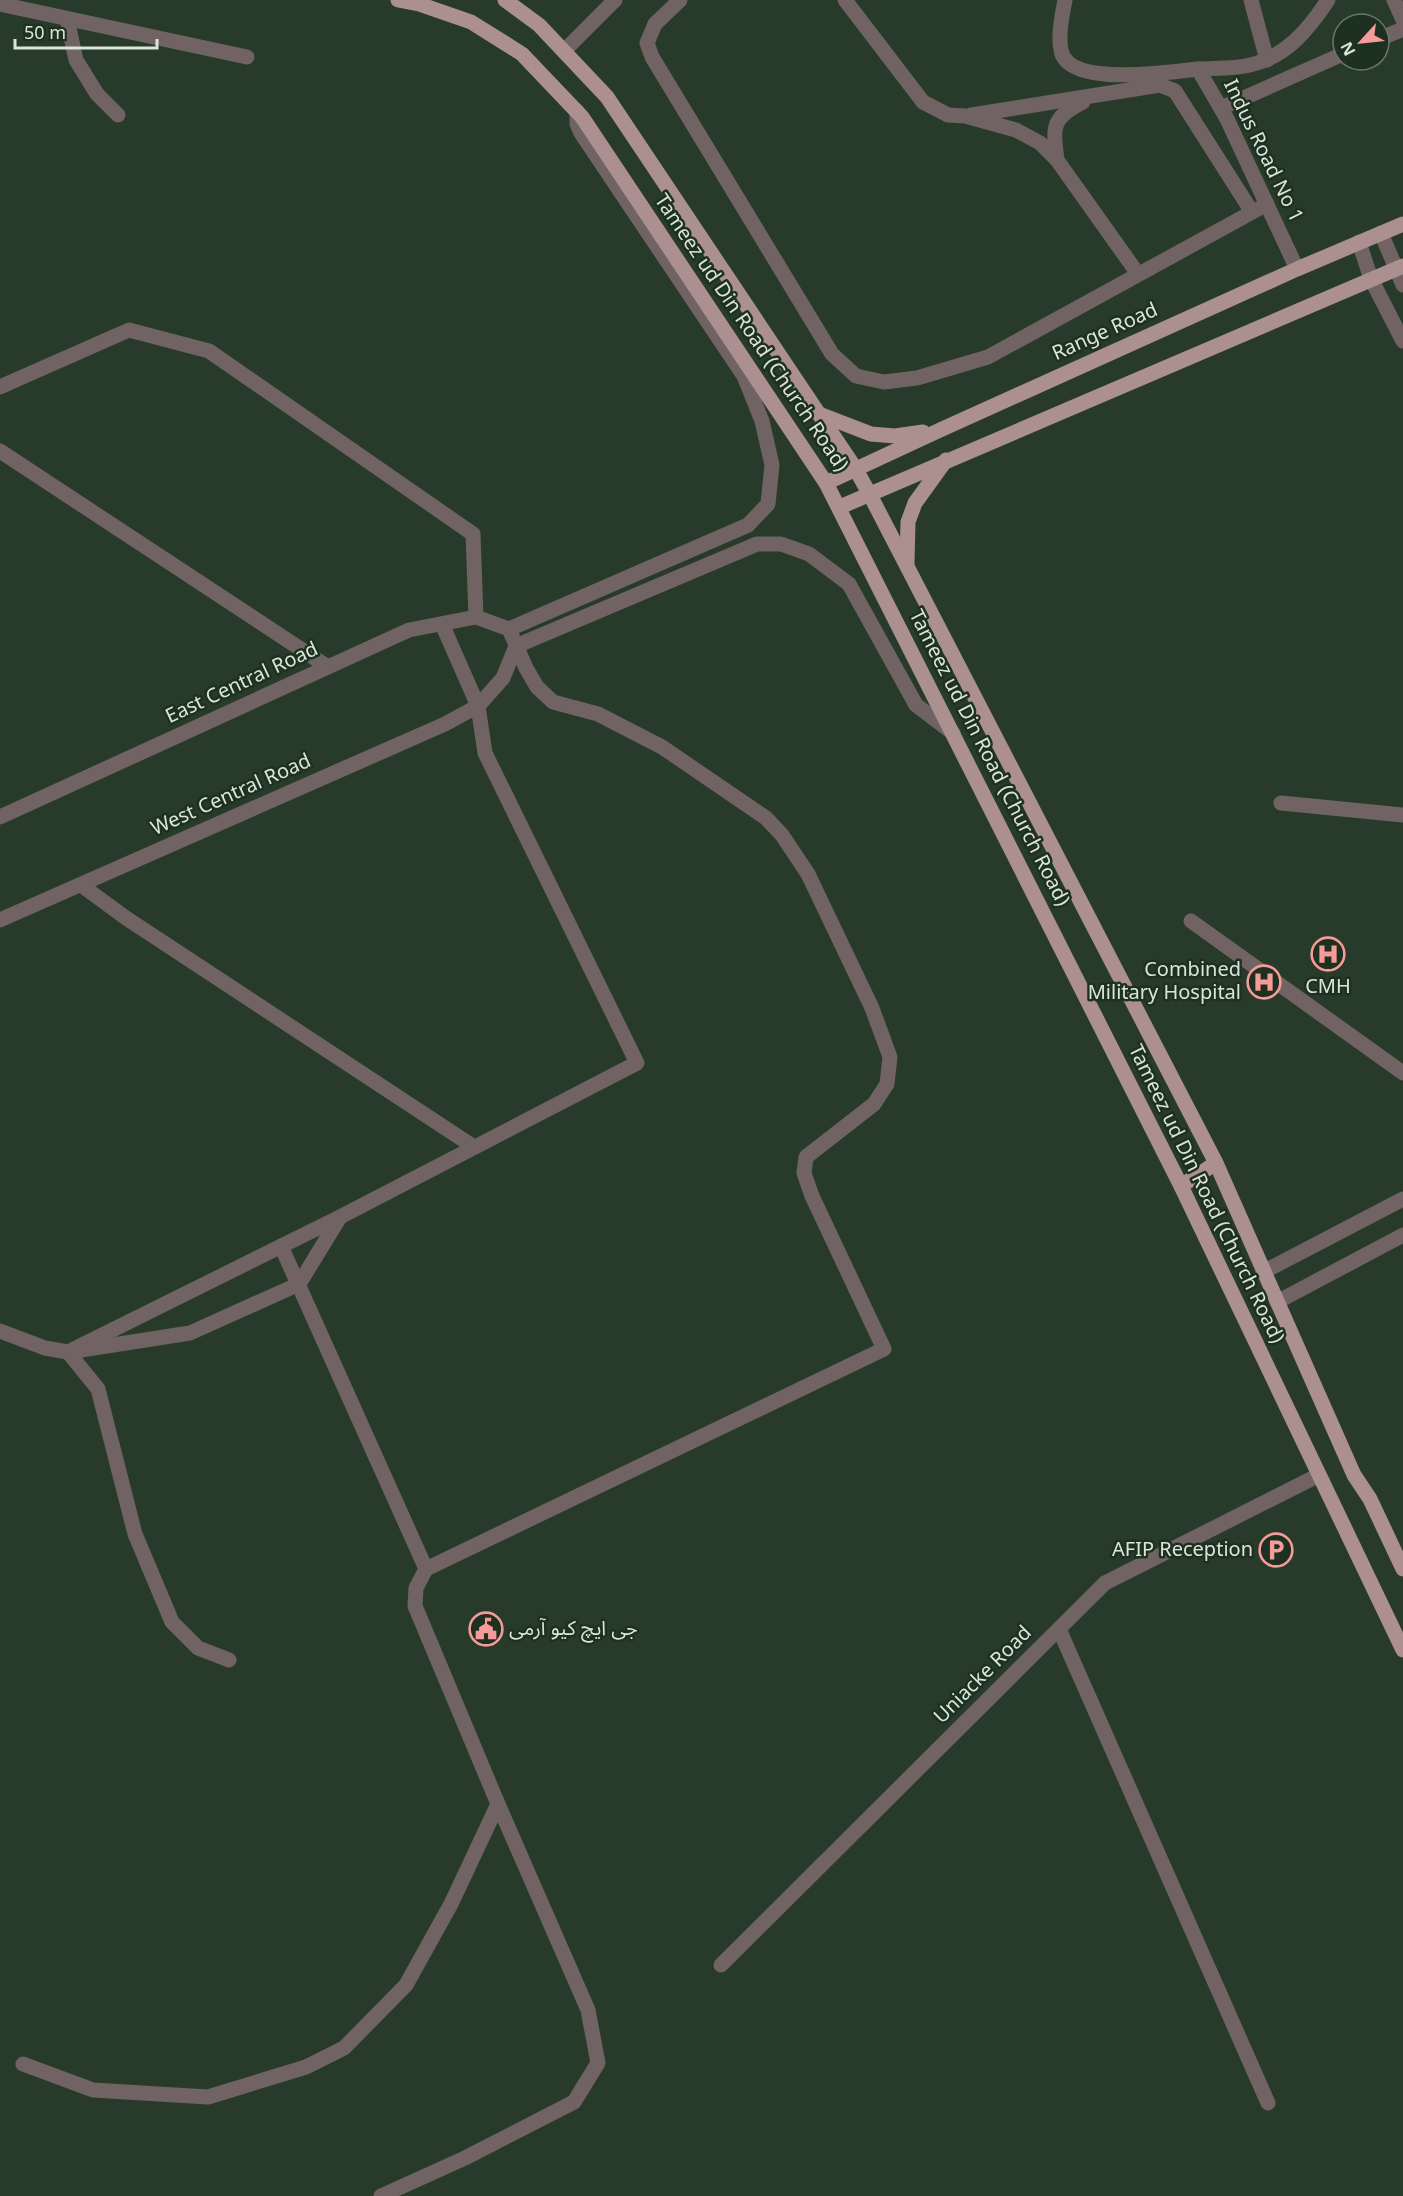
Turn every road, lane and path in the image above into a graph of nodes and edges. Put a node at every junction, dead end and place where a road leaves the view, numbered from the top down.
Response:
1 (398, 0) edge
2 (505, 0) edge
3 (615, 0) edge
4 (680, 0) edge
5 (845, 0) edge
6 (1065, 0) edge
7 (1251, 0) edge
8 (1328, 0) edge
9 (1394, 0) edge
10 (0, 4) edge
11 (67, 18) junction
12 (1403, 20) edge
13 (564, 51) junction
14 (247, 57) dead end
15 (1331, 59) edge
16 (1268, 60) junction
17 (1198, 69) junction
18 (1093, 97) junction
19 (1221, 108) junction
20 (577, 111) junction
21 (118, 115) dead end
22 (965, 116) junction
23 (1057, 160) junction
24 (1267, 204) junction
25 (1252, 212) junction
26 (1403, 224) edge
27 (1381, 233) junction
28 (1359, 242) junction
29 (1400, 268) edge
30 (1297, 269) junction
31 (1138, 274) junction
32 (1371, 279) junction
33 (1403, 285) edge
34 (1403, 341) edge
35 (0, 387) edge
36 (819, 414) junction
37 (940, 430) junction
38 (0, 451) edge
39 (946, 460) junction
40 (855, 468) junction
41 (826, 483) junction
42 (869, 493) junction
43 (840, 507) junction
44 (907, 566) junction
45 (476, 618) junction
46 (442, 624) junction
47 (508, 629) junction
48 (516, 646) junction
49 (328, 667) junction
50 (478, 706) junction
51 (953, 734) junction
52 (1281, 802) dead end
53 (1403, 814) edge
54 (0, 817) edge
55 (81, 885) junction
56 (0, 920) edge
57 (1191, 921) dead end
58 (1403, 1073) edge
59 (474, 1147) junction
60 (1216, 1163) junction
61 (1180, 1186) junction
62 (1403, 1199) edge
63 (340, 1216) junction
64 (1403, 1235) edge
65 (281, 1246) junction
66 (1263, 1272) junction
67 (299, 1284) junction
68 (1277, 1302) junction
69 (0, 1330) edge
70 (68, 1352) junction
71 (1319, 1475) junction
72 (426, 1569) junction
73 (1403, 1569) edge
74 (1059, 1629) junction
75 (1403, 1650) edge
76 (229, 1660) dead end
77 (498, 1804) junction
78 (721, 1965) dead end
79 (23, 2064) dead end
80 (1268, 2103) dead end
81 (381, 2196) edge

1 - 20 main road, Tameez ud Din Road (Church Road)
2 - 13 main road, Tameez ud Din Road (Church Road)
3 - 13 street
4 - 31 street
5 - 22 street
6 - 17 street, Indus Road No 1
7 - 16 street
8 - 16 street
9 - 12 street
10 - 11 street
11 - 14 street
11 - 21 street
13 - 36 main road, Tameez ud Din Road (Church Road)
15 - 19 street
16 - 17 street
17 - 19 street, Indus Road No 1
18 - 22 street
18 - 23 street
18 - 25 street
19 - 24 street, Indus Road No 1
20 - 41 main road, Tameez ud Din Road (Church Road)
20 - 47 street
22 - 23 street
23 - 31 street
24 - 25 street
24 - 30 street, Indus Road No 1
25 - 31 street
26 - 27 main road, Range Road
27 - 28 main road, Range Road
27 - 29 street
28 - 30 main road, Range Road
28 - 32 street
29 - 32 main road
29 - 33 street
30 - 37 main road, Range Road
32 - 34 street
32 - 39 main road
35 - 45 street
36 - 37 main road
36 - 40 main road, Tameez ud Din Road (Church Road)
37 - 40 main road, Range Road
38 - 49 street
39 - 42 main road
39 - 44 main road
40 - 41 main road, Range Road
40 - 42 main road, Tameez ud Din Road (Church Road)
41 - 43 main road, Tameez ud Din Road (Church Road)
42 - 43 main road
42 - 44 main road, Tameez ud Din Road (Church Road)
43 - 51 main road, Tameez ud Din Road (Church Road)
44 - 60 main road, Tameez ud Din Road (Church Road)
45 - 46 street, East Central Road
45 - 47 street, East Central Road
46 - 49 street, East Central Road
46 - 50 street
47 - 48 street
48 - 50 street, West Central Road
48 - 51 street
48 - 72 street
49 - 54 street, East Central Road
50 - 55 street, West Central Road
50 - 56 street, West Central Road
50 - 59 street
51 - 61 main road, Tameez ud Din Road (Church Road)
52 - 53 street
55 - 56 street, West Central Road
55 - 59 street
57 - 58 street
59 - 63 street
60 - 61 main road
60 - 66 main road, Tameez ud Din Road (Church Road)
61 - 71 main road, Tameez ud Din Road (Church Road)
62 - 66 street
63 - 65 street
63 - 67 street
64 - 68 street
65 - 67 street
65 - 70 street
66 - 68 main road, Tameez ud Din Road (Church Road)
67 - 70 street
67 - 72 street
68 - 73 main road, Tameez ud Din Road (Church Road)
69 - 70 street
70 - 76 street
71 - 74 street, Uniacke Road
71 - 75 main road, Tameez ud Din Road (Church Road)
72 - 77 street
74 - 78 street, Uniacke Road
74 - 80 street
77 - 79 street
77 - 81 street

